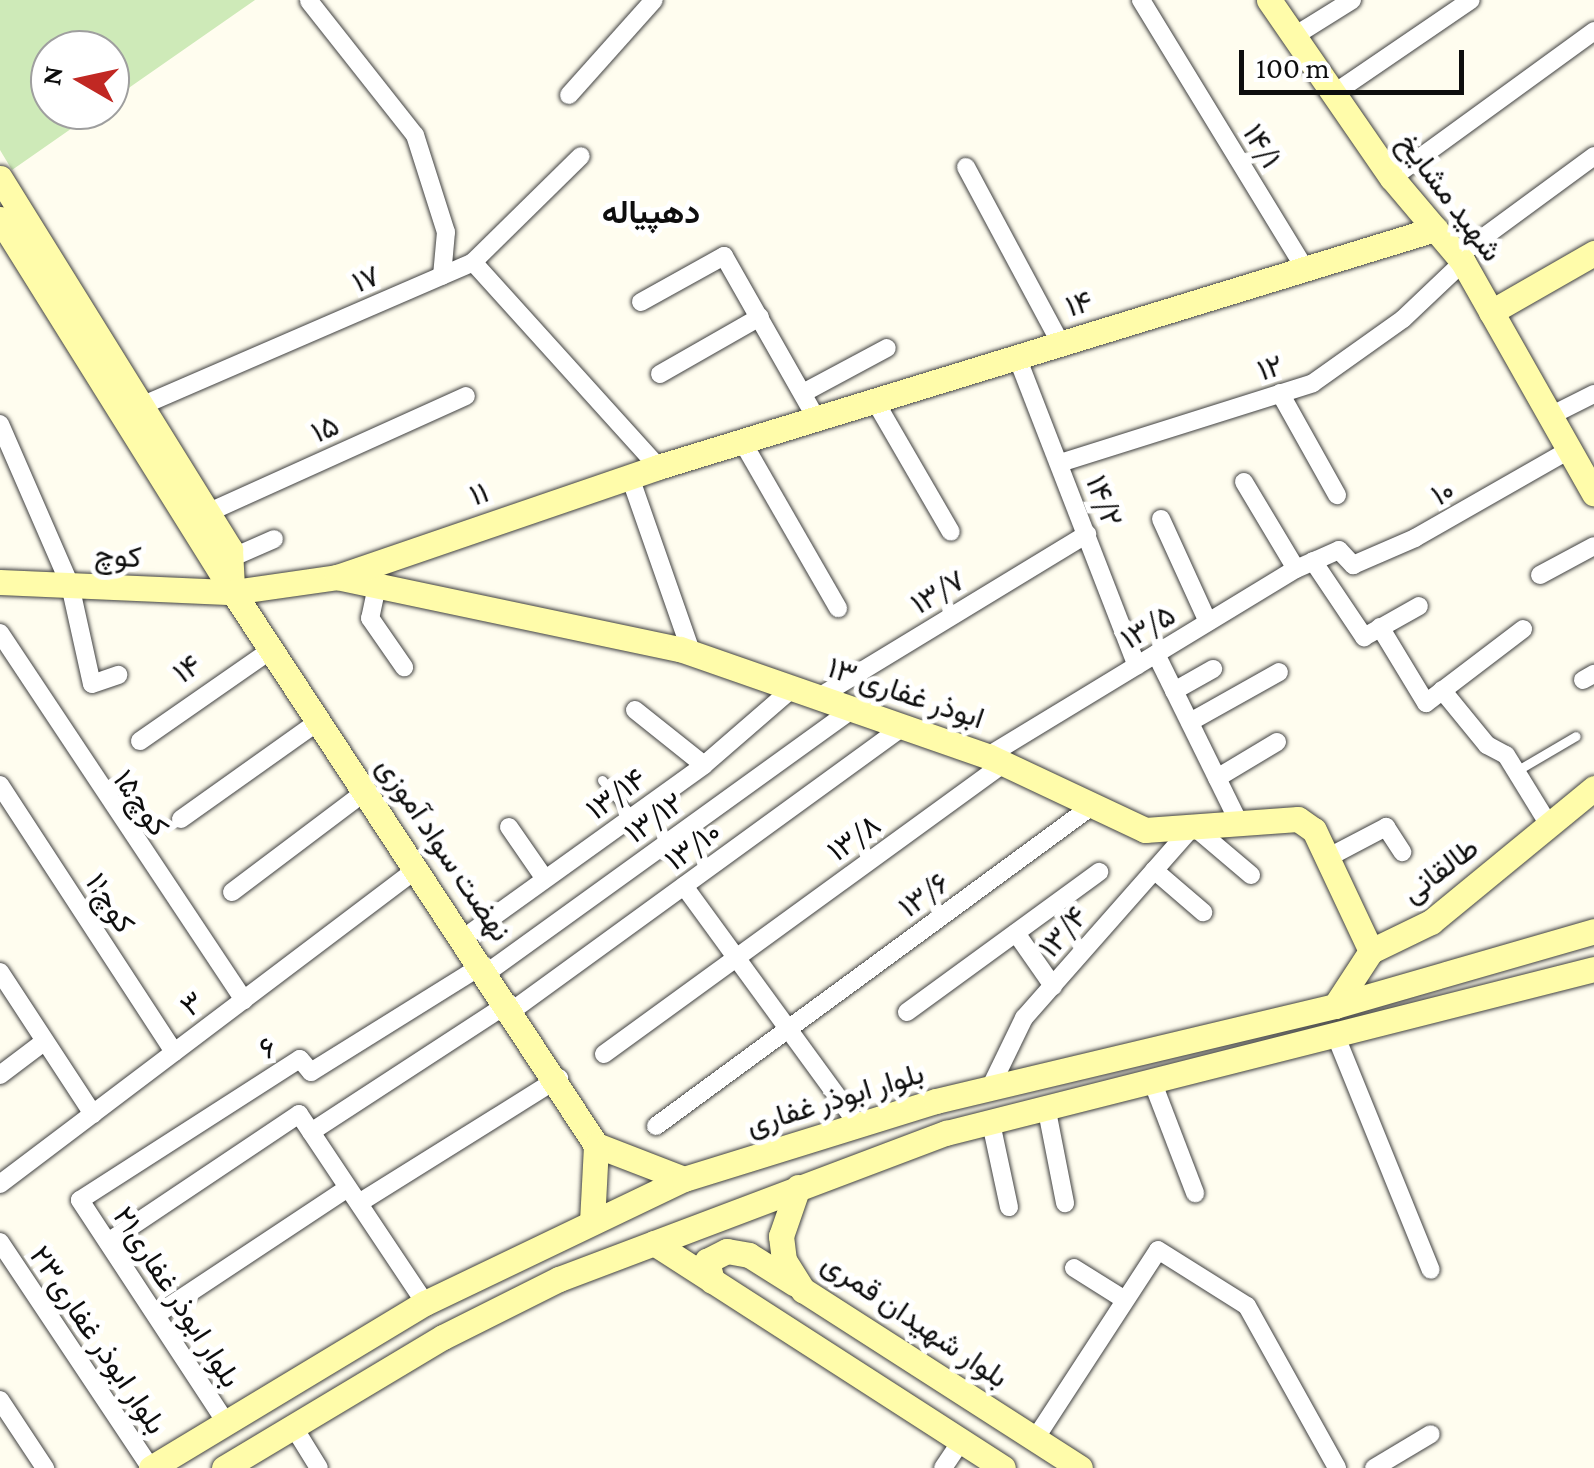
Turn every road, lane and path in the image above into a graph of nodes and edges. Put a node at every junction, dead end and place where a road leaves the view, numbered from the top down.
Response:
1 (654, 0) edge
2 (1141, 0) edge
3 (1269, 0) edge
4 (1352, 0) edge
5 (1471, 0) edge
6 (309, 2) edge
7 (1594, 31) edge
8 (1296, 35) junction
9 (1336, 92) junction
10 (569, 95) dead end
11 (582, 156) dead end
12 (1594, 156) edge
13 (966, 167) dead end
14 (0, 178) edge
15 (1392, 178) junction
16 (0, 218) edge
17 (1435, 229) junction
18 (1594, 253) edge
19 (1460, 259) junction
20 (473, 262) junction
21 (1305, 269) junction
22 (442, 276) junction
23 (640, 302) dead end
24 (1491, 312) junction
25 (760, 317) junction
26 (1061, 344) junction
27 (887, 348) dead end
28 (1017, 358) junction
29 (660, 374) dead end
30 (803, 393) junction
31 (1280, 393) junction
32 (1594, 394) edge
33 (466, 396) dead end
34 (874, 401) junction
35 (141, 406) junction
36 (1550, 416) junction
37 (816, 418) junction
38 (0, 424) edge
39 (742, 441) junction
40 (1570, 450) junction
41 (1060, 463) junction
42 (658, 468) junction
43 (630, 476) junction
44 (1244, 482) dead end
45 (1594, 494) edge
46 (1337, 495) dead end
47 (208, 512) junction
48 (1162, 520) dead end
49 (951, 532) dead end
50 (1086, 534) junction
51 (274, 539) dead end
52 (1594, 546) edge
53 (1339, 550) joint
54 (231, 558) junction
55 (1305, 565) junction
56 (1540, 575) dead end
57 (338, 578) junction
58 (0, 582) edge
59 (70, 585) junction
60 (377, 586) junction
61 (232, 592) junction
62 (1418, 606) dead end
63 (838, 608) dead end
64 (1208, 622) junction
65 (1380, 628) junction
66 (1523, 629) dead end
67 (0, 633) edge
68 (271, 650) junction
69 (692, 654) junction
70 (1156, 654) junction
71 (1137, 666) junction
72 (404, 668) dead end
73 (1213, 669) dead end
74 (1279, 672) dead end
75 (118, 675) dead end
76 (794, 688) junction
77 (1442, 690) junction
78 (1174, 692) junction
79 (819, 697) junction
80 (852, 709) junction
81 (635, 710) dead end
82 (319, 721) junction
83 (1190, 722) junction
84 (904, 726) junction
85 (1576, 736) dead end
86 (140, 741) dead end
87 (1278, 742) dead end
88 (996, 759) junction
89 (704, 764) junction
90 (1516, 771) junction
91 (1217, 778) junction
92 (602, 780) dead end
93 (0, 785) edge
94 (1594, 788) edge
95 (366, 791) junction
96 (1092, 806) junction
97 (632, 816) junction
98 (181, 819) dead end
99 (1238, 821) junction
100 (1549, 825) junction
101 (1193, 826) junction
102 (509, 827) dead end
103 (1402, 852) dead end
104 (1327, 858) junction
105 (418, 868) junction
106 (1154, 870) junction
107 (1099, 872) dead end
108 (1251, 875) dead end
109 (545, 879) junction
110 (684, 886) junction
111 (232, 892) dead end
112 (1204, 912) dead end
113 (1016, 932) junction
114 (1594, 932) edge
115 (465, 938) junction
116 (1371, 951) junction
117 (736, 958) junction
118 (1594, 968) edge
119 (486, 969) junction
120 (1, 975) edge
121 (1053, 986) junction
122 (244, 1000) junction
123 (1335, 1006) junction
124 (511, 1007) junction
125 (907, 1012) dead end
126 (788, 1030) junction
127 (1336, 1039) junction
128 (45, 1041) junction
129 (174, 1052) junction
130 (604, 1054) dead end
131 (0, 1074) edge
132 (559, 1078) junction
133 (991, 1086) junction
134 (1154, 1086) junction
135 (1048, 1111) junction
136 (93, 1114) junction
137 (991, 1123) junction
138 (656, 1126) dead end
139 (858, 1126) junction
140 (312, 1132) junction
141 (596, 1145) junction
142 (684, 1179) junction
143 (0, 1184) edge
144 (798, 1187) junction
145 (1195, 1194) dead end
146 (353, 1195) junction
147 (80, 1200) joint
148 (1065, 1203) dead end
149 (1009, 1207) dead end
150 (592, 1222) junction
151 (0, 1242) edge
152 (108, 1242) junction
153 (654, 1243) junction
154 (1074, 1268) dead end
155 (1431, 1270) dead end
156 (712, 1281) junction
157 (803, 1290) junction
158 (1125, 1300) junction
159 (425, 1303) junction
160 (156, 1315) junction
161 (318, 1370) junction
162 (0, 1400) edge
163 (337, 1400) junction
164 (228, 1424) junction
165 (293, 1426) junction
166 (1431, 1434) dead end
167 (1035, 1439) junction
168 (961, 1441) junction
169 (46, 1468) edge
170 (151, 1468) edge
171 (224, 1468) edge
172 (319, 1468) edge
173 (944, 1468) edge
174 (1003, 1468) edge
175 (1080, 1468) edge
176 (1336, 1468) edge
177 (1374, 1468) edge

1 - 10 street
2 - 21 street, ۱۴/۱
3 - 8 street, شهید مشایخ
4 - 8 street
5 - 9 street
6 - 22 street
7 - 15 street
8 - 9 street, شهید مشایخ
9 - 15 street, شهید مشایخ
11 - 20 street, ۱۷
12 - 19 street
13 - 26 street
14 - 35 street
15 - 17 street, شهید مشایخ
16 - 61 street, نهضت سواد آموزی
17 - 19 street, شهید مشایخ
17 - 21 street, ۱۴
18 - 24 street
19 - 24 street, شهید مشایخ
19 - 31 street, ۱۲
20 - 22 street, ۱۷
20 - 42 street
21 - 26 street, ۱۴
22 - 35 street, ۱۷
23 - 25 street
24 - 36 street, شهید مشایخ
25 - 29 street
25 - 30 street
26 - 28 street, ۱۴
27 - 30 street
28 - 34 street, ۱۴
28 - 41 street, ۱۴/۲
30 - 37 street
31 - 41 street, ۱۲
31 - 46 street
32 - 36 street
33 - 47 street, ۱۵
34 - 37 street, ۱۴
34 - 49 street
35 - 47 street
36 - 40 street, شهید مشایخ
37 - 39 street, ۱۴
38 - 59 street
39 - 42 street, ۱۱
39 - 63 street
40 - 45 street, شهید مشایخ
40 - 53 street, ۱۰
41 - 50 street, ۱۴/۲
42 - 43 street, ۱۱
43 - 57 street, ۱۱
43 - 69 street
44 - 55 street
47 - 54 street
48 - 64 street
50 - 71 street, ۱۴/۲
50 - 79 street, ۱۳/۷
51 - 54 street
52 - 56 street
53 - 55 street, ۱۳/۵
54 - 61 street
55 - 64 street, ۱۳/۵
55 - 65 street
57 - 60 street, ۱۳ ابوذر غفاری
57 - 61 street, ۱۱
58 - 59 street, کوچ
59 - 61 street, کوچ
59 - 75 street
60 - 69 street, ۱۳ ابوذر غفاری
60 - 72 street
61 - 68 street, نهضت سواد آموزی
62 - 65 street
64 - 70 street, ۱۳/۵
65 - 77 street
66 - 77 street
67 - 122 street, ۱۵کوچ
68 - 82 street, نهضت سواد آموزی
68 - 86 street, ۱۴
69 - 76 street, ۱۳ ابوذر غفاری
70 - 71 street, ۱۳/۵
70 - 78 street
71 - 88 street, ۱۳/۵
73 - 78 street
74 - 83 street
76 - 79 street, ۱۳ ابوذر غفاری
76 - 89 street, ۱۳/۱۴
77 - 90 street
78 - 83 street
79 - 80 street, ۱۳ ابوذر غفاری
80 - 84 street, ۱۳ ابوذر غفاری
80 - 119 street, ۱۳/۱۲
81 - 89 street
82 - 95 street, نهضت سواد آموزی
82 - 98 street
83 - 91 street
84 - 88 street, ۱۳ ابوذر غفاری
84 - 110 street, ۱۳/۱۰
85 - 90 lane
87 - 91 street
88 - 96 street, ۱۳ ابوذر غفاری
88 - 117 street, ۱۳/۸
89 - 97 street, ۱۳/۱۴
90 - 100 street
91 - 99 street
92 - 97 lane
93 - 129 street, ۱۱کوچ
94 - 100 street, طالقانی
95 - 105 street, نهضت سواد آموزی
95 - 111 street
96 - 101 street, ۱۳ ابوذر غفاری
96 - 126 street, ۱۳/۶
97 - 109 street, ۱۳/۱۴
99 - 101 street, ۱۳ ابوذر غفاری
99 - 104 street, ۱۳ ابوذر غفاری
100 - 116 street, طالقانی
101 - 106 street, ۱۳/۴
101 - 108 street
102 - 109 street
103 - 104 street
104 - 116 street, ۱۳ ابوذر غفاری
105 - 115 street, نهضت سواد آموزی
105 - 122 street, ۳
106 - 112 street
106 - 121 street, ۱۳/۴
107 - 113 street
109 - 115 street, ۱۳/۱۴
110 - 117 street
110 - 124 street, ۱۳/۱۰
113 - 121 street
113 - 125 street
114 - 123 street, بلوار ابوذر غفاری
115 - 119 street, نهضت سواد آموزی
116 - 123 street
117 - 126 street
117 - 130 street
118 - 127 street
119 - 124 street, نهضت سواد آموزی
119 - 147 street, ۶
120 - 128 street
121 - 133 street, ۱۳/۴
122 - 129 street, ۳
123 - 133 street, بلوار ابوذر غفاری
124 - 132 street, نهضت سواد آموزی
124 - 140 street, ۱۳/۱۰
126 - 138 street, ۱۳/۶
126 - 139 street
127 - 134 street
127 - 155 street
128 - 131 street
128 - 136 street
129 - 136 street, ۳
132 - 141 street, نهضت سواد آموزی
132 - 146 street
133 - 139 street, بلوار ابوذر غفاری
134 - 135 street
134 - 145 street
135 - 137 street
135 - 148 street
136 - 143 street, ۳
137 - 144 street
137 - 149 street
139 - 142 street, بلوار ابوذر غفاری
140 - 146 street
140 - 152 street
141 - 142 street
141 - 150 street
142 - 150 street, بلوار ابوذر غفاری
144 - 153 street
144 - 157 street, بلوار شهیدان قمری
146 - 159 street
146 - 160 street
147 - 152 street, ۲۱بلوار ابوذر غفاری
150 - 159 street, بلوار ابوذر غفاری
151 - 170 street, بلوار ابوذر غفاری۲۳
152 - 160 street, ۲۱بلوار ابوذر غفاری
153 - 156 street
153 - 163 street
154 - 158 street
156 - 157 street
156 - 168 street
157 - 167 street, بلوار شهیدان قمری
158 - 167 street
158 - 176 street
159 - 161 street, بلوار ابوذر غفاری
160 - 164 street, ۲۱بلوار ابوذر غفاری
161 - 163 street
161 - 164 street, بلوار ابوذر غفاری
162 - 169 street
163 - 165 street
164 - 170 street, بلوار ابوذر غفاری
165 - 171 street
165 - 172 street
166 - 177 street
167 - 175 street, بلوار شهیدان قمری
168 - 173 street
168 - 174 street

